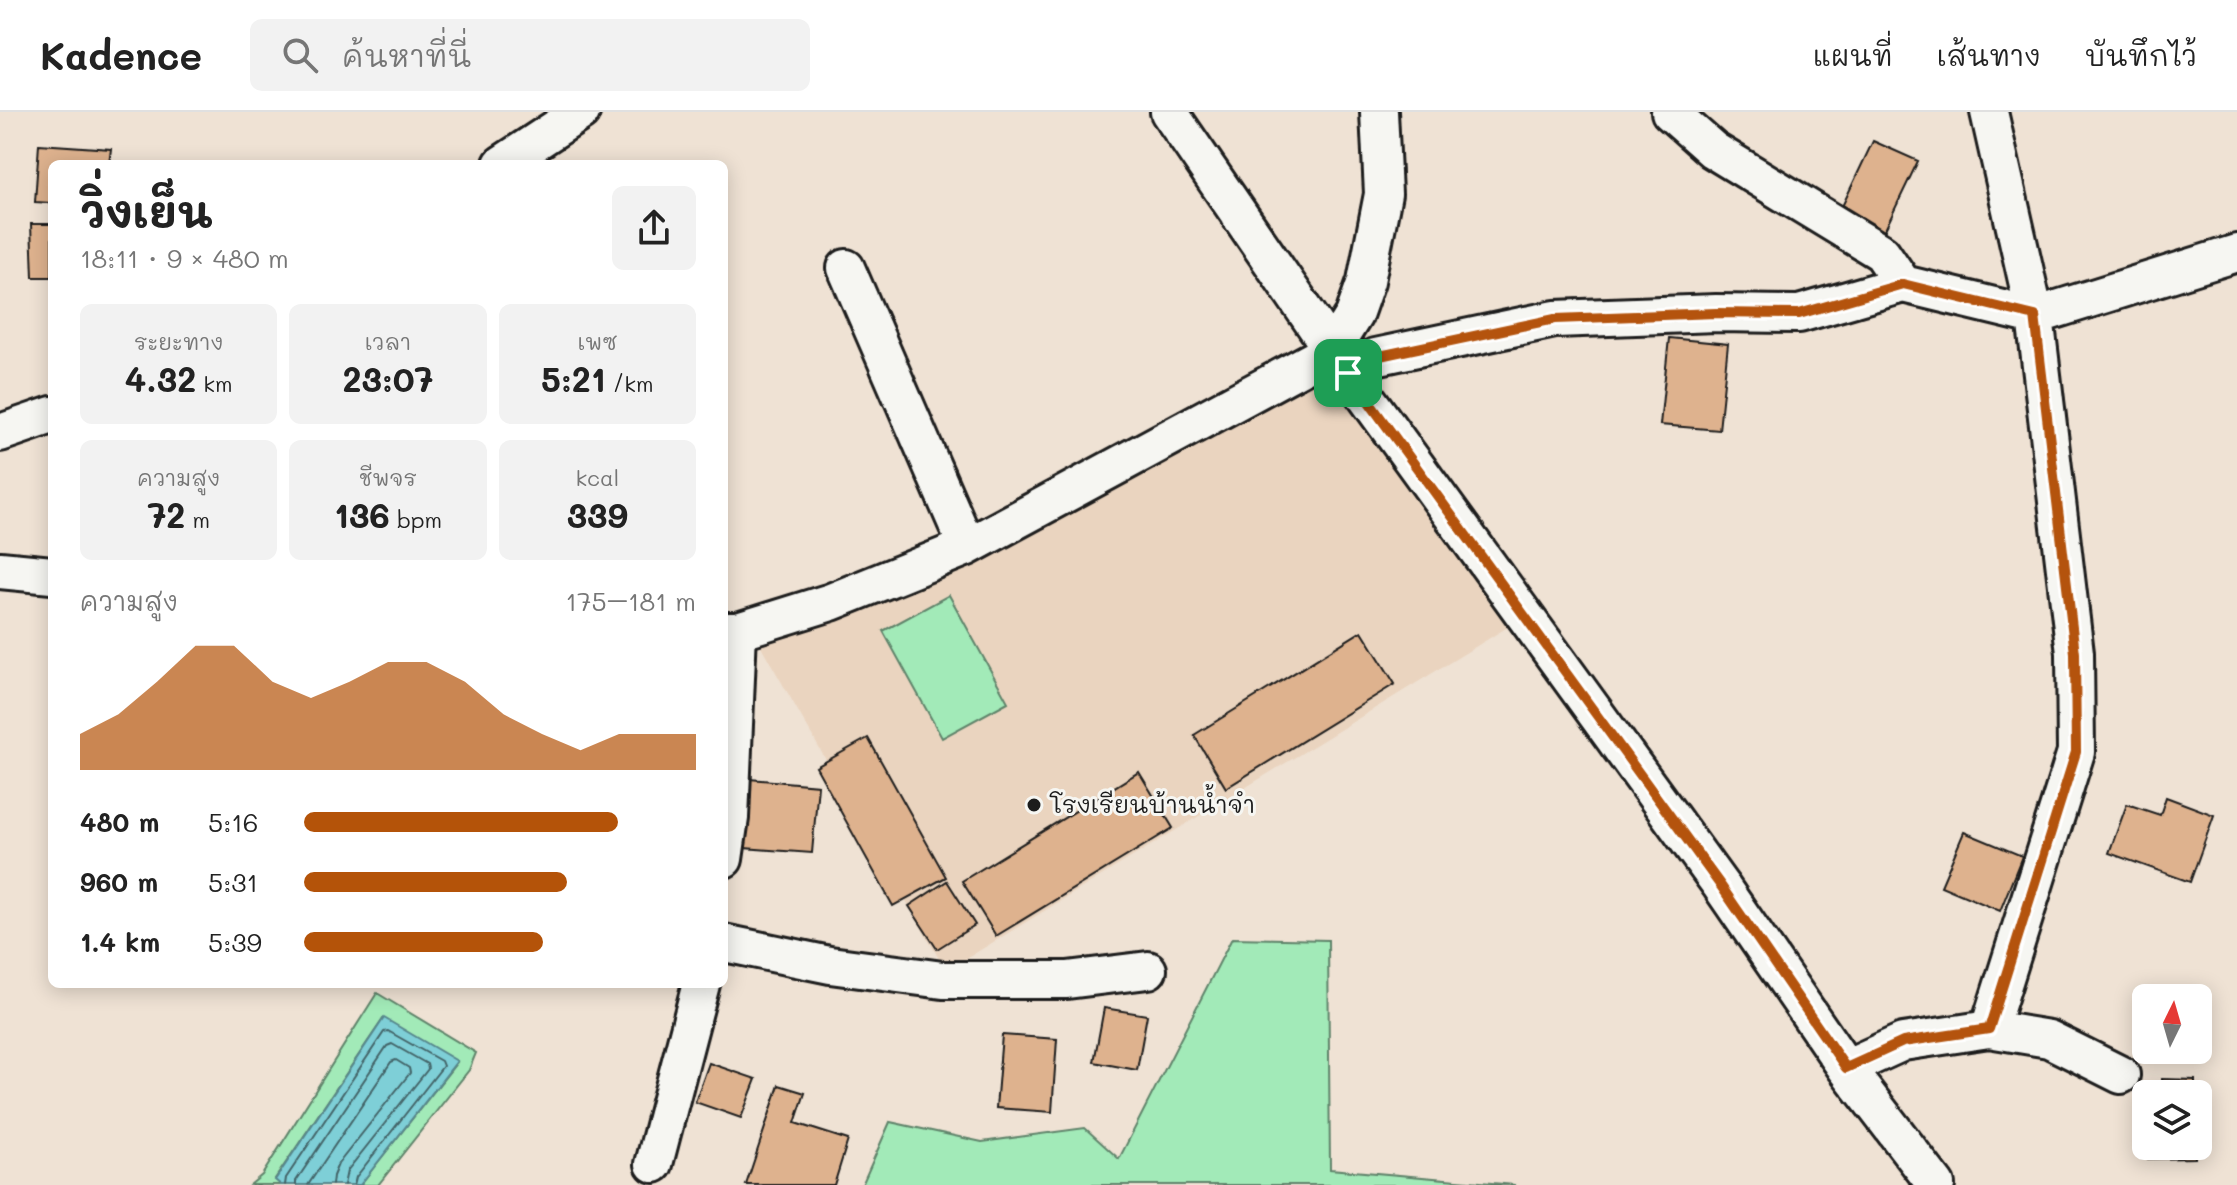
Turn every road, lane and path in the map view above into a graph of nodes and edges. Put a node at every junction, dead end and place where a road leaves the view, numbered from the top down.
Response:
1 (581, 112) edge
2 (1169, 112) edge
3 (1379, 112) edge
4 (1670, 112) edge
5 (1989, 112) edge
6 (508, 160) edge
7 (2237, 253) edge
8 (846, 268) dead end
9 (1903, 284) junction
10 (2035, 316) junction
11 (1340, 361) junction
12 (48, 417) edge
13 (0, 433) edge
14 (967, 547) junction
15 (0, 570) edge
16 (48, 575) edge
17 (731, 631) edge
18 (728, 832) edge
19 (728, 944) edge
20 (1148, 970) dead end
21 (700, 988) edge
22 (1989, 1029) junction
23 (1846, 1068) junction
24 (2121, 1075) dead end
25 (654, 1164) dead end
26 (1936, 1185) edge

1 - 6 street
2 - 11 street
3 - 11 street
4 - 9 street
5 - 10 street
7 - 10 street
8 - 14 street
9 - 10 street
9 - 11 street
10 - 22 street
11 - 14 street
11 - 23 street
12 - 13 street
14 - 17 street
15 - 16 street
17 - 18 street
19 - 20 street
21 - 25 street
22 - 23 street
22 - 24 street
23 - 26 street

